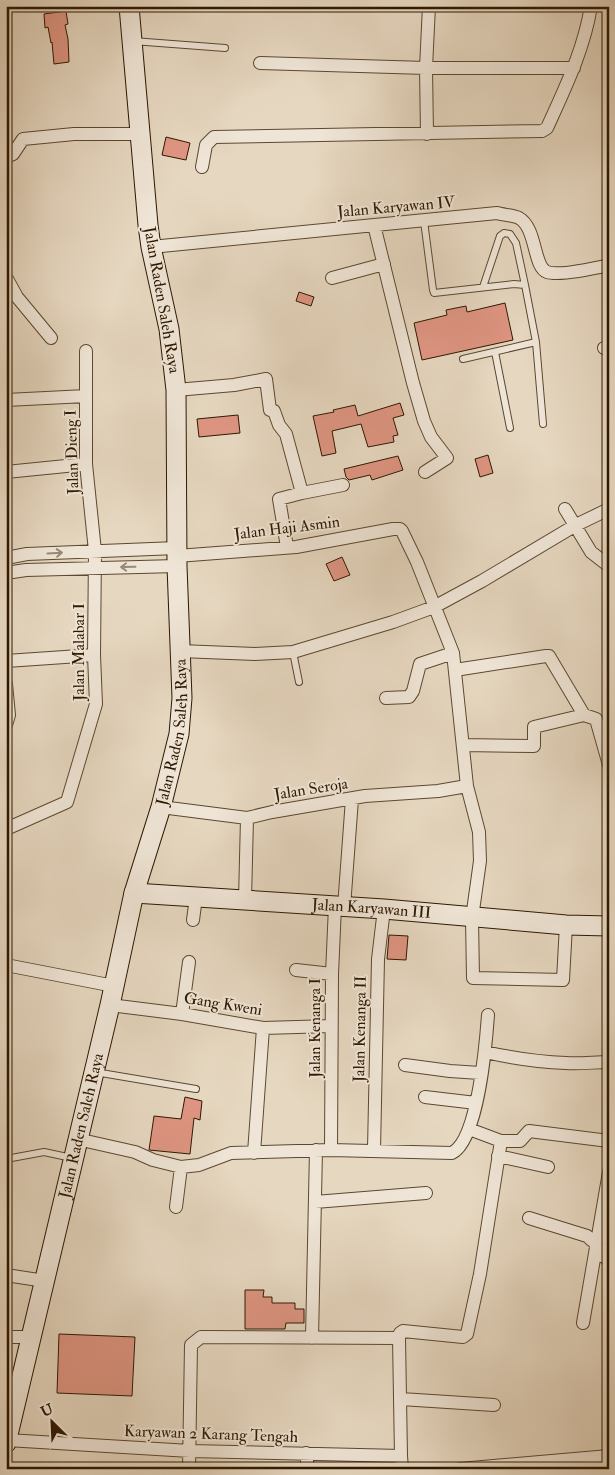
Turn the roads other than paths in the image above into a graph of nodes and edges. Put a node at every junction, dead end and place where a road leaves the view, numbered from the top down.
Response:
1 (129, 6) edge
2 (428, 6) edge
3 (591, 6) edge
4 (132, 40) junction
5 (225, 48) dead end
6 (260, 63) dead end
7 (426, 68) junction
8 (574, 68) junction
9 (140, 134) junction
10 (427, 134) junction
11 (6, 157) edge
12 (202, 167) dead end
13 (424, 221) junction
14 (374, 225) junction
15 (151, 247) junction
16 (384, 264) junction
17 (609, 265) edge
18 (6, 277) edge
19 (332, 278) dead end
20 (526, 285) junction
21 (483, 287) junction
22 (52, 338) dead end
23 (536, 342) junction
24 (86, 351) dead end
25 (495, 352) junction
26 (464, 359) dead end
27 (176, 390) junction
28 (86, 396) junction
29 (6, 400) edge
30 (543, 424) dead end
31 (510, 428) dead end
32 (86, 464) junction
33 (6, 472) edge
34 (425, 472) dead end
35 (343, 485) dead end
36 (302, 493) junction
37 (565, 509) dead end
38 (609, 509) edge
39 (579, 530) junction
40 (287, 547) junction
41 (95, 551) junction
42 (177, 556) junction
43 (6, 558) edge
44 (609, 566) edge
45 (95, 568) junction
46 (6, 573) edge
47 (434, 607) junction
48 (180, 651) junction
49 (293, 652) junction
50 (453, 653) junction
51 (94, 655) junction
52 (6, 661) edge
53 (455, 670) junction
54 (299, 682) dead end
55 (6, 684) edge
56 (386, 698) dead end
57 (584, 716) junction
58 (6, 724) edge
59 (463, 745) junction
60 (609, 765) edge
61 (467, 786) junction
62 (352, 799) junction
63 (161, 807) junction
64 (247, 818) junction
65 (6, 829) edge
66 (134, 893) junction
67 (196, 897) junction
68 (246, 900) junction
69 (339, 907) junction
70 (384, 909) junction
71 (472, 918) junction
72 (194, 920) dead end
73 (566, 925) junction
74 (609, 926) edge
75 (189, 962) dead end
76 (6, 965) edge
77 (296, 970) dead end
78 (332, 974) junction
79 (114, 986) junction
80 (110, 1005) junction
81 (182, 1014) junction
82 (488, 1015) dead end
83 (332, 1026) junction
84 (263, 1028) junction
85 (486, 1052) junction
86 (609, 1062) edge
87 (405, 1065) dead end
88 (94, 1071) junction
89 (480, 1073) junction
90 (196, 1089) dead end
91 (425, 1097) dead end
92 (476, 1103) junction
93 (469, 1129) junction
94 (78, 1139) junction
95 (501, 1141) junction
96 (609, 1141) edge
97 (316, 1150) junction
98 (331, 1150) junction
99 (374, 1150) junction
100 (254, 1153) junction
101 (498, 1156) junction
102 (73, 1158) junction
103 (6, 1159) edge
104 (181, 1167) junction
105 (548, 1167) dead end
106 (609, 1172) edge
107 (426, 1193) dead end
108 (315, 1202) junction
109 (176, 1207) dead end
110 (530, 1218) dead end
111 (596, 1244) junction
112 (609, 1259) edge
113 (6, 1275) edge
114 (45, 1281) junction
115 (584, 1323) dead end
116 (6, 1337) edge
117 (30, 1337) junction
118 (312, 1338) junction
119 (399, 1338) junction
120 (401, 1399) junction
121 (494, 1405) dead end
122 (6, 1441) edge
123 (190, 1451) junction
124 (306, 1453) junction
125 (401, 1456) junction
126 (609, 1456) edge
127 (562, 1465) edge
128 (189, 1469) edge
129 (308, 1469) edge
130 (402, 1469) edge
131 (460, 1469) edge

1 - 4 main road, Jalan Raden Saleh Raya
2 - 7 street
3 - 8 street
4 - 5 lane
4 - 9 main road, Jalan Raden Saleh Raya
6 - 7 street
7 - 8 street
7 - 10 street
8 - 10 street
9 - 11 street
9 - 15 main road, Jalan Raden Saleh Raya
10 - 12 street
13 - 14 street, Jalan Karyawan IV
13 - 17 street, Jalan Karyawan IV
13 - 21 lane
14 - 15 street, Jalan Karyawan IV
14 - 16 street
15 - 27 main road, Jalan Raden Saleh Raya
16 - 19 street
16 - 34 street
18 - 22 street
20 - 21 lane
20 - 21 lane
20 - 23 lane
23 - 25 lane
23 - 30 lane
24 - 28 street, Jalan Dieng I
25 - 26 lane
25 - 31 lane
27 - 36 street
27 - 42 main road, Jalan Raden Saleh Raya
28 - 29 street
28 - 32 street, Jalan Dieng I
32 - 33 street
32 - 41 street, Jalan Dieng I
35 - 36 street
36 - 40 street
37 - 39 street
38 - 39 street
39 - 44 street
39 - 47 street
40 - 42 street, Jalan Haji Asmin
40 - 47 street, Jalan Haji Asmin
41 - 42 street
43 -> 41 street
41 - 45 street, Jalan Malabar I
42 -> 45 street
42 - 48 main road, Jalan Raden Saleh Raya
45 - 46 street
45 - 51 street, Jalan Malabar I
47 - 49 street
47 - 50 street
48 - 49 street
48 - 63 main road, Jalan Raden Saleh Raya
49 - 54 lane
50 - 53 street
50 - 56 street
51 - 52 street
51 - 65 street, Jalan Malabar I
53 - 57 street
53 - 59 street
55 - 58 street
57 - 59 street
57 - 60 street
59 - 61 street
61 - 62 street, Jalan Seroja
61 - 71 street
62 - 64 street, Jalan Seroja
62 - 69 street, Jalan Kenanga I
63 - 64 street, Jalan Seroja
63 - 66 main road, Jalan Raden Saleh Raya
64 - 68 street
66 - 67 main road, Jalan Karyawan III
66 - 79 main road, Jalan Raden Saleh Raya
67 - 68 main road, Jalan Karyawan III
67 - 72 street
68 - 69 main road, Jalan Karyawan III
69 - 70 main road, Jalan Karyawan III
69 - 78 street, Jalan Kenanga I
70 - 71 main road, Jalan Karyawan III
70 - 99 street, Jalan Kenanga II
71 - 73 main road, Jalan Karyawan III
71 - 73 street
73 - 74 main road, Jalan Karyawan III
75 - 81 street
76 - 79 street
77 - 78 street
78 - 83 street, Jalan Kenanga I
79 - 80 main road, Jalan Raden Saleh Raya
80 - 81 street, Gang Kweni
80 - 88 main road, Jalan Raden Saleh Raya
81 - 84 street, Gang Kweni
82 - 85 street
83 - 84 street, Gang Kweni
83 - 98 street, Jalan Kenanga I
84 - 100 street
85 - 86 street
85 - 89 street
87 - 89 street
88 - 90 lane
88 - 94 main road, Jalan Raden Saleh Raya
89 - 92 street
91 - 92 street
92 - 93 street
93 - 95 street
93 - 99 street
94 - 102 main road, Jalan Raden Saleh Raya
94 - 104 street
95 - 96 street
95 - 101 street
97 - 98 street
97 - 100 street
97 - 108 street
98 - 99 street
100 - 104 street
101 - 105 street
101 - 119 street
102 - 103 lane
102 - 114 main road, Jalan Raden Saleh Raya
104 - 109 street
106 - 111 street
107 - 108 street
108 - 118 street
110 - 111 street
111 - 112 street
111 - 115 street
113 - 114 street
114 - 117 main road, Jalan Raden Saleh Raya
116 - 117 street
117 - 122 main road, Jalan Raden Saleh Raya
118 - 119 street
118 - 123 street
119 - 120 street
120 - 121 street
120 - 125 street
122 - 123 street, Karyawan 2 Karang Tengah
123 - 124 street, Karyawan 2 Karang Tengah
123 - 128 street
124 - 125 street, Karyawan 2 Karang Tengah
124 - 129 street
125 - 130 street
126 - 127 street
127 - 131 street

